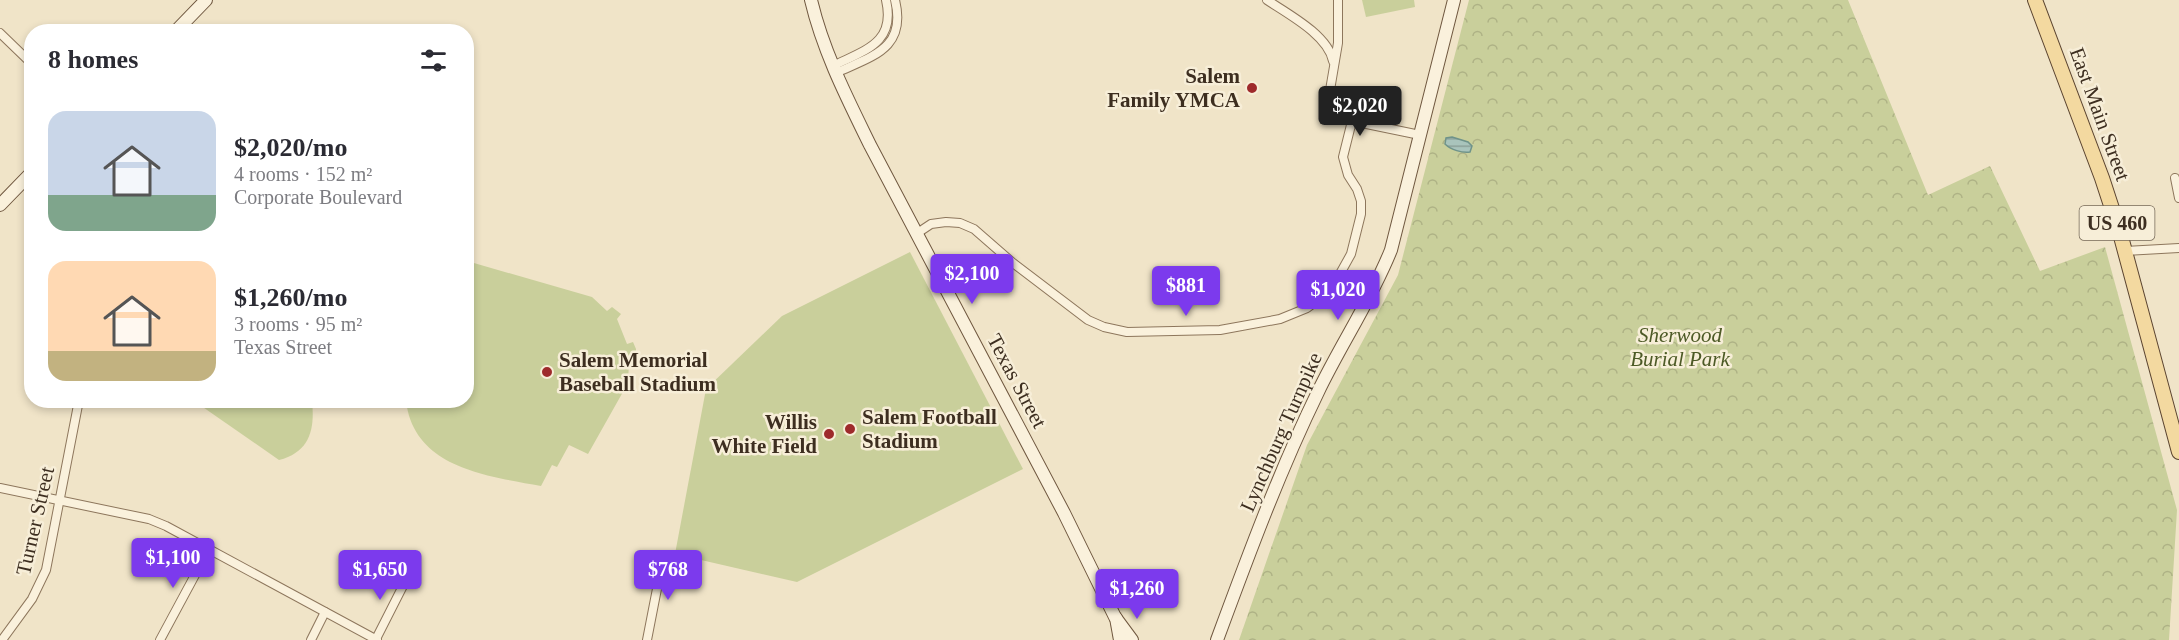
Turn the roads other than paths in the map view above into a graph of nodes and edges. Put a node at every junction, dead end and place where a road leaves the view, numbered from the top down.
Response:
1 (205, 0) edge
2 (811, 0) edge
3 (886, 0) edge
4 (894, 0) edge
5 (1267, 0) edge
6 (1338, 0) edge
7 (1454, 0) edge
8 (2035, 0) edge
9 (182, 24) edge
10 (0, 33) edge
11 (24, 56) edge
12 (835, 69) junction
13 (1334, 71) junction
14 (1352, 121) junction
15 (1420, 135) junction
16 (2175, 178) dead end
17 (24, 180) edge
18 (2179, 198) edge
19 (0, 205) edge
20 (916, 234) junction
21 (2179, 248) edge
22 (2125, 251) junction
23 (77, 408) edge
24 (2179, 452) edge
25 (0, 488) edge
26 (60, 501) junction
27 (209, 549) junction
28 (663, 558) dead end
29 (408, 576) dead end
30 (325, 612) junction
31 (1116, 617) junction
32 (2, 640) edge
33 (160, 640) edge
34 (310, 640) edge
35 (376, 640) edge
36 (647, 640) edge
37 (1120, 640) edge
38 (1132, 640) edge
39 (1217, 640) edge

1 - 9 main road
2 - 12 main road, Texas Street
3 - 12 street
4 - 12 street
5 - 13 street
6 - 13 street
7 - 15 main road, Lynchburg Turnpike
8 - 22 main road, East Main Street / US 460
10 - 11 street
12 - 20 main road, Texas Street
13 - 14 street
14 - 15 street
14 - 20 street
15 - 39 main road, Lynchburg Turnpike
16 - 18 street
17 - 19 main road
20 - 31 main road, Texas Street
21 - 22 street
22 - 24 main road, East Main Street / US 460
23 - 26 street, Turner Street
25 - 26 street
26 - 27 street
26 - 32 street, Turner Street
27 - 30 street
27 - 33 street
28 - 36 street
29 - 35 street
30 - 34 street
30 - 35 street
31 - 37 main road, Texas Street
31 - 38 main road, Texas Street

